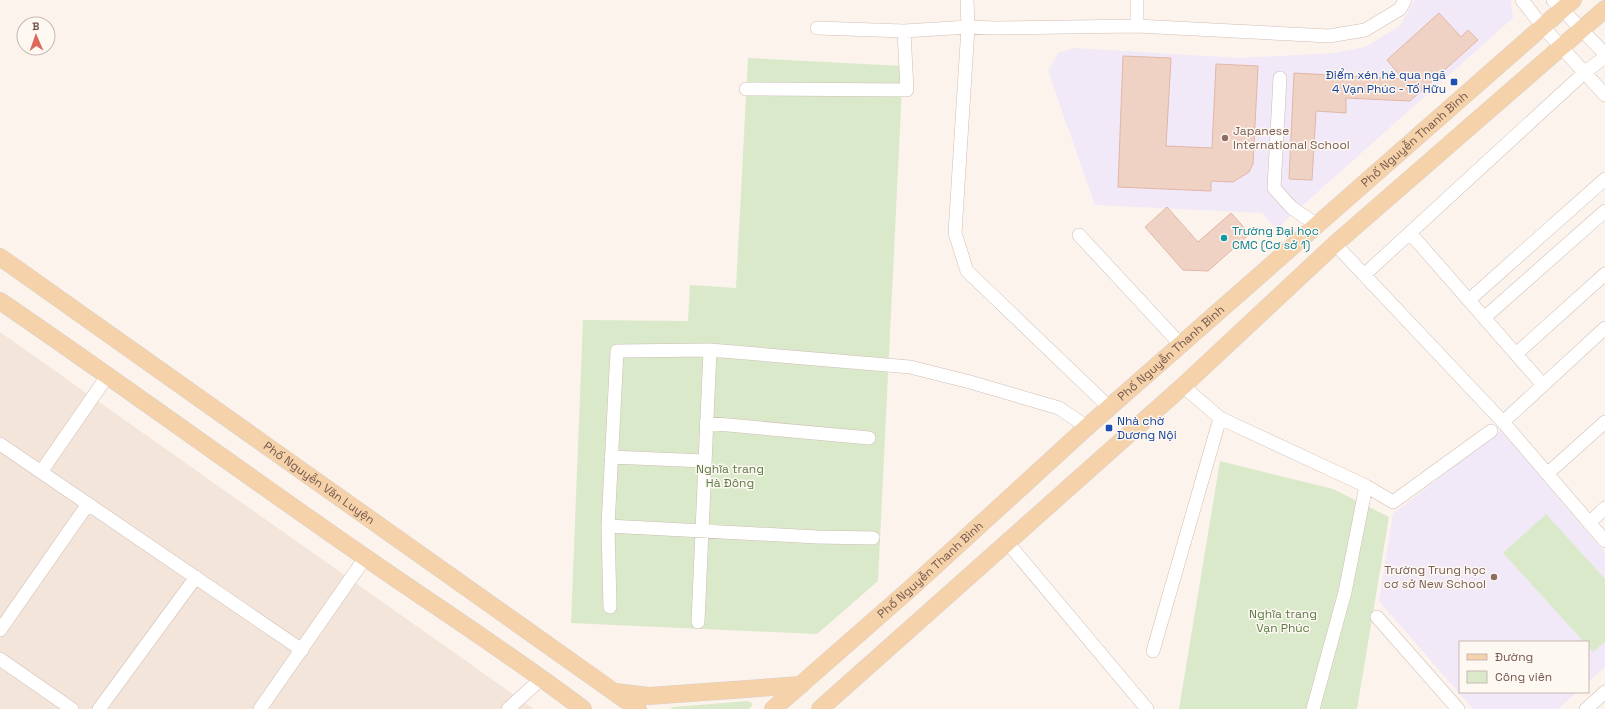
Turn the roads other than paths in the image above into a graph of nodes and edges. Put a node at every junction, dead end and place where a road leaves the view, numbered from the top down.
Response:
1 (967, 0) edge
2 (1137, 0) edge
3 (1405, 0) edge
4 (1522, 0) edge
5 (1562, 3) edge
6 (1605, 9) edge
7 (1137, 26) junction
8 (1542, 26) junction
9 (968, 27) junction
10 (817, 28) dead end
11 (1582, 29) junction
12 (904, 31) junction
13 (1561, 48) junction
14 (1605, 54) edge
15 (1605, 57) edge
16 (1585, 72) junction
17 (1280, 78) dead end
18 (746, 89) dead end
19 (1605, 95) edge
20 (1605, 179) edge
21 (1605, 211) edge
22 (1317, 226) junction
23 (1410, 233) junction
24 (1079, 235) dead end
25 (1335, 244) junction
26 (0, 257) edge
27 (1605, 274) edge
28 (1364, 275) junction
29 (1469, 300) junction
30 (0, 301) edge
31 (1484, 318) junction
32 (1605, 328) edge
33 (1181, 345) junction
34 (710, 350) junction
35 (1516, 354) junction
36 (108, 375) junction
37 (1543, 385) junction
38 (1183, 386) junction
39 (1110, 408) junction
40 (1220, 418) junction
41 (1503, 422) junction
42 (1605, 422) edge
43 (706, 423) junction
44 (1087, 427) junction
45 (1491, 430) dead end
46 (869, 438) dead end
47 (0, 444) edge
48 (612, 457) junction
49 (705, 461) junction
50 (41, 472) junction
51 (1547, 474) junction
52 (1366, 486) junction
53 (88, 504) junction
54 (1605, 508) edge
55 (1589, 523) junction
56 (608, 526) junction
57 (702, 531) junction
58 (873, 538) dead end
59 (1605, 541) edge
60 (1007, 542) junction
61 (365, 558) junction
62 (196, 577) junction
63 (610, 607) dead end
64 (1377, 617) dead end
65 (698, 622) dead end
66 (0, 630) edge
67 (302, 650) junction
68 (1153, 651) dead end
69 (0, 659) edge
70 (542, 678) junction
71 (800, 685) junction
72 (614, 692) junction
73 (1605, 692) edge
74 (72, 709) edge
75 (99, 709) edge
76 (260, 709) edge
77 (508, 709) edge
78 (583, 709) edge
79 (638, 709) edge
80 (773, 709) edge
81 (820, 709) edge
82 (1147, 709) edge
83 (1313, 709) edge
84 (1458, 709) edge
85 (1586, 709) edge

1 - 9 street
2 - 7 street
3 - 7 street
4 - 8 street
5 - 8 main road, Phố Nguyễn Thanh Bình
5 - 11 street
6 - 11 main road
7 - 9 street
8 - 13 street
8 - 22 main road, Phố Nguyễn Thanh Bình
9 - 12 street
9 - 39 street
10 - 12 street
11 - 13 main road
11 - 14 street
12 - 18 street
13 - 16 street
13 - 25 main road
15 - 16 street
16 - 19 street
16 - 23 street
17 - 22 street
20 - 29 street
21 - 31 street
22 - 33 main road, Phố Nguyễn Thanh Bình
23 - 28 street
23 - 29 street
24 - 33 street
25 - 28 street
25 - 38 main road
26 - 72 main road, Phố Nguyễn Văn Luyện
27 - 35 street
28 - 41 street
29 - 31 street
30 - 36 main road
31 - 35 street
32 - 37 street
33 - 39 main road, Phố Nguyễn Thanh Bình
34 - 43 street
34 - 44 street
34 - 48 street
35 - 37 street
36 - 50 street
36 - 61 main road
37 - 41 street
38 - 40 street
38 - 60 main road
39 - 44 main road, Phố Nguyễn Thanh Bình
40 - 52 street
40 - 68 street
41 - 51 street
42 - 51 street
43 - 46 street
43 - 49 street
44 - 71 main road, Phố Nguyễn Thanh Bình
45 - 52 street
47 - 50 street
48 - 49 street
48 - 56 street
49 - 57 street
50 - 53 street
51 - 55 street
52 - 83 street
53 - 62 street
53 - 66 street
54 - 55 street
55 - 59 street
56 - 57 street
56 - 63 street
57 - 58 street
57 - 65 street
60 - 81 main road
60 - 82 street
61 - 67 street
61 - 70 main road
62 - 67 street
62 - 75 street
64 - 84 street
67 - 76 street
69 - 74 street
70 - 77 street
70 - 78 main road
71 - 72 main road
71 - 80 main road, Phố Nguyễn Thanh Bình
72 - 79 main road, Phố Nguyễn Văn Luyện
73 - 85 street

